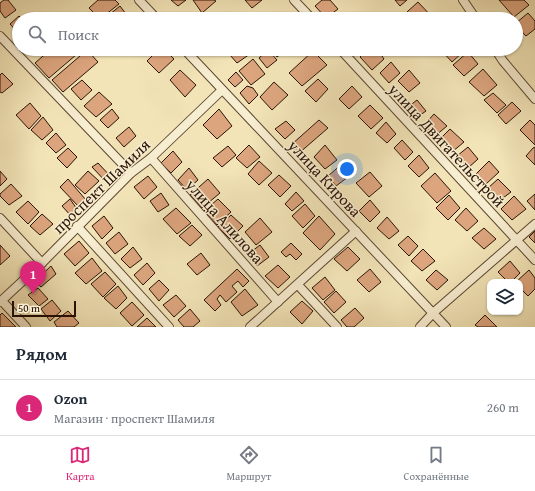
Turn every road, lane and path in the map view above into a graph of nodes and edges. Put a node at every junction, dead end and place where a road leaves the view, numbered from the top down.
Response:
1 (139, 0) edge
2 (294, 0) edge
3 (463, 0) edge
4 (150, 12) edge
5 (305, 12) edge
6 (471, 12) edge
7 (0, 36) edge
8 (12, 49) edge
9 (19, 56) edge
10 (190, 56) edge
11 (346, 56) edge
12 (500, 56) edge
13 (222, 90) junction
14 (535, 99) edge
15 (150, 158) junction
16 (131, 173) junction
17 (0, 218) edge
18 (535, 224) edge
19 (77, 226) junction
20 (356, 231) junction
21 (517, 241) junction
22 (535, 260) edge
23 (42, 263) junction
24 (298, 285) junction
25 (1, 302) edge
26 (278, 302) junction
27 (433, 313) junction
28 (26, 327) edge
29 (169, 327) edge
30 (250, 327) edge
31 (337, 327) edge
32 (420, 327) edge
33 (446, 327) edge

1 - 4 street
2 - 5 street
3 - 6 street
7 - 8 street
9 - 16 street
10 - 13 street, улица Кирова
11 - 21 street, улица Двигательстрой
12 - 14 street
13 - 15 street, проспект Шамиля
13 - 20 street, улица Кирова
15 - 16 street, проспект Шамиля
15 - 26 street, улица Алилова
16 - 19 street, проспект Шамиля
17 - 23 street
18 - 21 street
19 - 23 street, проспект Шамиля
19 - 29 street
20 - 24 street
20 - 27 street, улица Кирова
21 - 22 street, улица Двигательстрой
21 - 27 street
23 - 25 street, проспект Шамиля
24 - 26 street
24 - 31 street
25 - 28 street
26 - 30 street
27 - 32 street
27 - 33 street, улица Кирова

